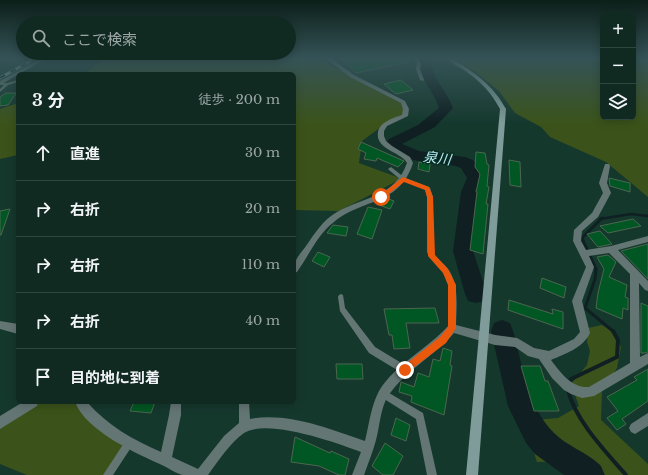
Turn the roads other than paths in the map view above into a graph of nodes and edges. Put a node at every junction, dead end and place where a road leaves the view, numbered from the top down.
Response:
1 (361, 80) edge
2 (483, 80) edge
3 (16, 82) edge
4 (0, 84) edge
5 (7, 84) junction
6 (0, 91) edge
7 (607, 166) dead end
8 (391, 169) dead end
9 (403, 179) junction
10 (648, 239) edge
11 (611, 250) junction
12 (587, 253) junction
13 (296, 266) edge
14 (634, 273) junction
15 (648, 287) edge
16 (341, 297) dead end
17 (0, 325) edge
18 (452, 328) junction
19 (16, 329) edge
20 (489, 338) junction
21 (541, 354) junction
22 (648, 358) edge
23 (634, 366) junction
24 (405, 370) junction
25 (384, 394) junction
26 (30, 404) edge
27 (81, 404) edge
28 (176, 404) edge
29 (244, 404) edge
30 (648, 419) edge
31 (0, 423) edge
32 (245, 426) junction
33 (634, 428) dead end
34 (129, 443) junction
35 (368, 448) junction
36 (165, 460) junction
37 (108, 475) edge
38 (197, 475) edge
39 (201, 475) edge
40 (358, 475) edge
41 (432, 475) edge
42 (472, 475) edge

1 - 9 street
2 - 20 street
3 - 5 lane
4 - 5 lane
5 - 6 lane
7 - 12 street
8 - 9 lane
9 - 13 street
9 - 18 lane
10 - 11 street
11 - 12 street
11 - 14 street
12 - 21 street
14 - 15 street
14 - 23 street
16 - 24 lane
17 - 19 street
18 - 20 street
18 - 24 street
20 - 21 street
20 - 42 street
21 - 23 street
22 - 23 street
24 - 25 street
25 - 35 street
25 - 41 lane
26 - 31 street
27 - 34 street
28 - 36 street
29 - 32 street
30 - 33 street
32 - 35 street
32 - 39 street
34 - 36 street
34 - 37 lane
35 - 40 street
36 - 38 street

